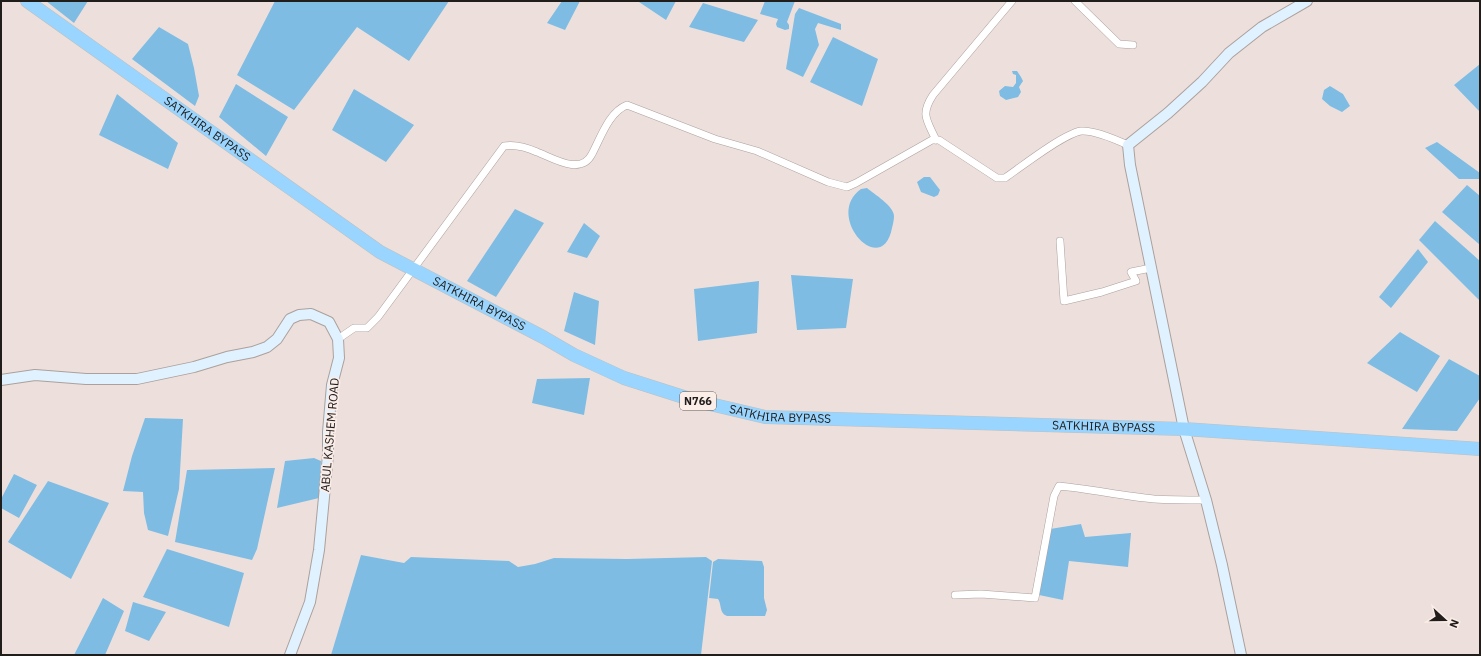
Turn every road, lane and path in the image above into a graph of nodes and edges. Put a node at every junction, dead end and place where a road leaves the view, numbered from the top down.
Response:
1 (27, 1) edge
2 (1012, 1) edge
3 (1075, 1) edge
4 (1307, 1) edge
5 (1133, 45) dead end
6 (936, 140) junction
7 (1128, 145) junction
8 (1060, 241) dead end
9 (414, 268) junction
10 (1151, 268) junction
11 (338, 340) junction
12 (1, 380) edge
13 (1184, 429) junction
14 (1480, 449) edge
15 (1206, 500) junction
16 (955, 595) dead end
17 (290, 655) edge
18 (1240, 655) edge

1 - 9 highway, SATKHIRA BYPASS / N766
2 - 6 street
3 - 5 street
4 - 7 street
6 - 7 street
6 - 9 street
7 - 10 street
8 - 10 street
9 - 11 street
9 - 13 highway, SATKHIRA BYPASS / N766
10 - 13 street
11 - 12 street, ABUL KASHEM ROAD
11 - 17 street, ABUL KASHEM ROAD
13 - 14 highway, SATKHIRA BYPASS / N766
13 - 15 street
15 - 16 street
15 - 18 street

